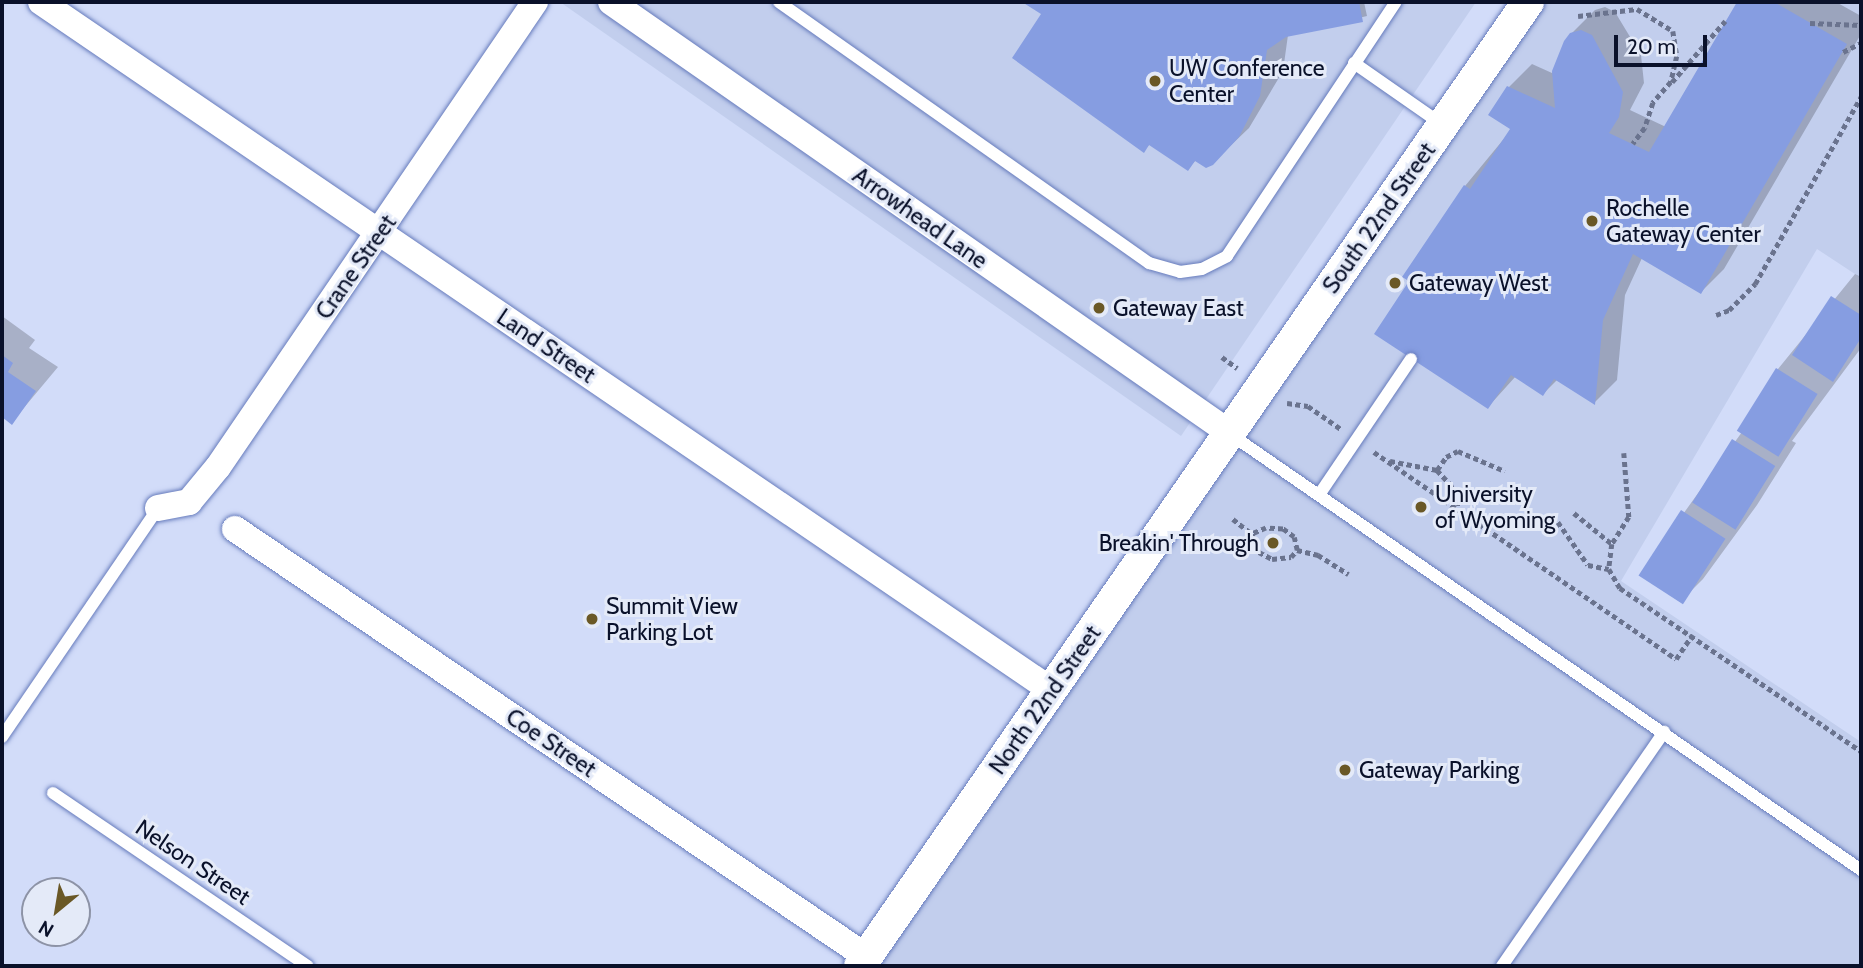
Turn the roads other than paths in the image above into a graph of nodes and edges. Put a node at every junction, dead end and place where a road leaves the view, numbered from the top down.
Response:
1 (41, 2) edge
2 (535, 2) edge
3 (611, 2) edge
4 (779, 2) edge
5 (1396, 2) edge
6 (1528, 2) edge
7 (1354, 63) junction
8 (1443, 125) junction
9 (380, 233) junction
10 (1411, 359) dead end
11 (1230, 433) junction
12 (1319, 495) junction
13 (158, 508) joint
14 (236, 529) dead end
15 (1051, 690) junction
16 (1664, 732) junction
17 (2, 737) edge
18 (53, 793) dead end
19 (1861, 870) edge
20 (869, 963) edge
21 (308, 966) edge
22 (1502, 966) edge

1 - 9 street, Land Street
2 - 9 street, Crane Street
3 - 11 street, Arrowhead Lane
4 - 7 lane
5 - 7 lane
6 - 8 street, South 22nd Street
7 - 8 lane
8 - 11 street, South 22nd Street
9 - 13 street, Crane Street
9 - 15 street, Land Street
10 - 12 lane
11 - 12 lane
11 - 15 street, North 22nd Street
12 - 16 lane
13 - 17 lane
14 - 20 street, Coe Street
15 - 20 street, North 22nd Street
16 - 19 lane
16 - 22 lane
18 - 21 lane, Nelson Street

